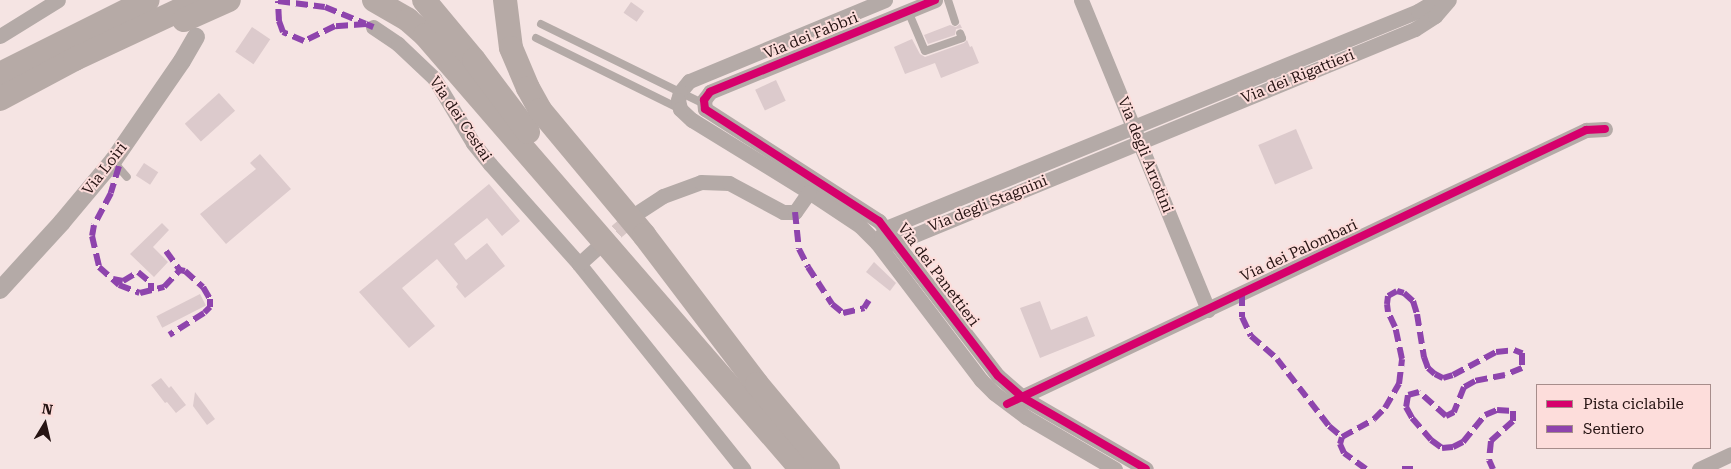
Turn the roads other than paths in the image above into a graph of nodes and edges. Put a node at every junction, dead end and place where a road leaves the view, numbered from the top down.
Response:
1 (58, 0) edge
2 (148, 0) edge
3 (229, 0) edge
4 (374, 0) edge
5 (424, 0) edge
6 (505, 0) edge
7 (885, 0) edge
8 (935, 0) edge
9 (948, 0) edge
10 (1081, 0) edge
11 (1436, 0) edge
12 (1449, 0) edge
13 (868, 7) junction
14 (908, 10) junction
15 (192, 16) edge
16 (955, 22) dead end
17 (540, 24) dead end
18 (875, 24) junction
19 (373, 27) dead end
20 (960, 33) dead end
21 (0, 36) edge
22 (536, 38) dead end
23 (474, 60) junction
24 (0, 74) edge
25 (680, 92) junction
26 (0, 99) edge
27 (704, 104) junction
28 (680, 109) junction
29 (1605, 129) dead end
30 (1137, 134) junction
31 (113, 161) junction
32 (127, 177) dead end
33 (808, 192) junction
34 (640, 211) tunnel mouth
35 (886, 228) junction
36 (877, 243) junction
37 (894, 243) junction
38 (599, 246) tunnel mouth
39 (579, 264) junction
40 (0, 290) edge
41 (1208, 310) junction
42 (758, 384) junction
43 (735, 390) junction
44 (1022, 397) junction
45 (1007, 404) junction
46 (1731, 454) edge
47 (743, 469) edge
48 (801, 469) edge
49 (828, 469) edge
50 (1115, 469) edge
51 (1146, 469) edge
52 (1699, 469) edge

1 - 21 street
2 - 24 highway
3 - 15 highway, bridge
4 - 43 highway
5 - 23 highway
6 - 42 highway
7 - 13 street, Via dei Fabbri
8 - 14 street, Via dei Fabbri
9 - 16 lane
10 - 30 street, Via degli Arrotini
11 - 30 street, Via dei Rigattieri
12 - 30 street, Via dei Rigattieri
13 - 18 street, Via dei Fabbri
13 - 25 street, Via dei Fabbri
14 - 18 street, Via dei Fabbri
14 - 20 lane
15 - 26 highway
15 - 31 street, Via Loiri
17 - 25 lane
18 - 27 street, Via dei Fabbri
19 - 39 street, Via dei Cestai
22 - 28 lane
23 - 42 highway
23 - 43 highway
25 - 27 lane
25 - 28 street
27 - 35 street, Via dei Panettieri
28 - 33 street, Via dei Panettieri
29 - 41 street, Via dei Palombari
30 - 35 street, Via degli Stagnini
30 - 37 street, Via degli Stagnini
30 - 41 street, Via degli Arrotini
31 - 32 lane
31 - 40 street, Via Loiri
33 - 34 street
33 - 36 street, Via dei Panettieri
35 - 36 street
35 - 37 street, Via dei Panettieri
36 - 37 street, Via degli Stagnini
36 - 45 street, Via dei Panettieri
37 - 44 street, Via dei Panettieri
38 - 39 street
39 - 47 street, Via dei Cestai
41 - 44 street, Via dei Palombari
42 - 49 highway
43 - 48 highway
44 - 45 street, Via dei Palombari
44 - 51 street, Via dei Panettieri
45 - 50 street, Via dei Panettieri
46 - 52 street

